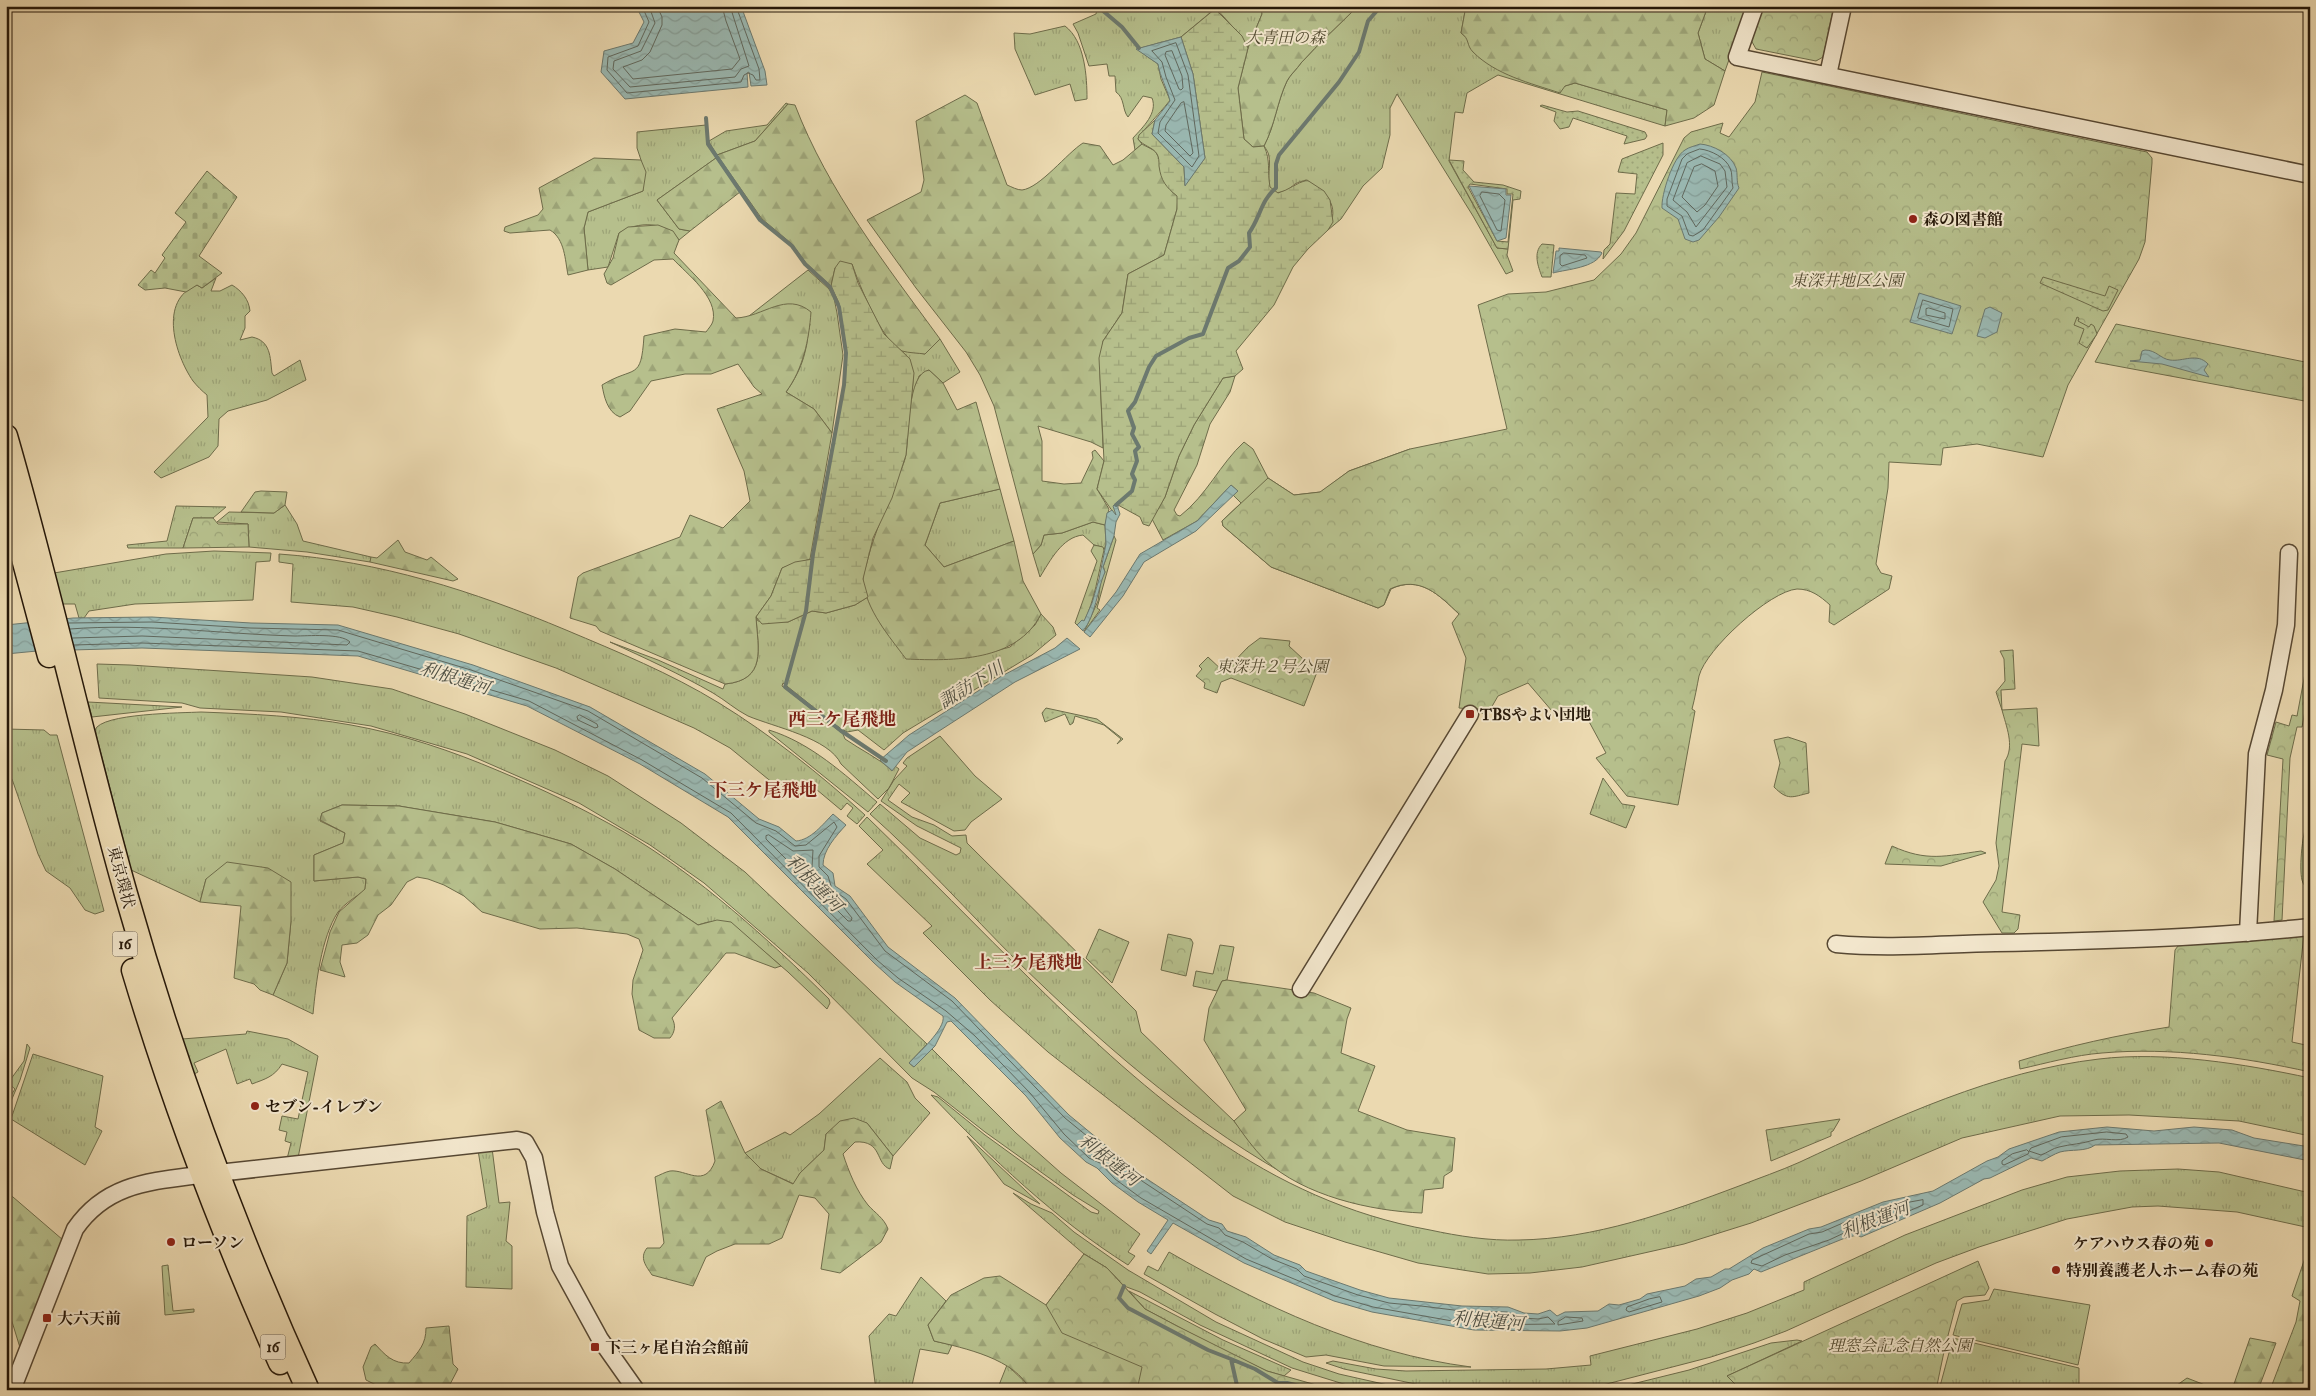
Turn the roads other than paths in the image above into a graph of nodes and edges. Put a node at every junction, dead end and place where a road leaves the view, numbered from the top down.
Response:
1 (1755, 6) edge
2 (1843, 6) edge
3 (1828, 75) junction
4 (2310, 175) edge
5 (6, 436) edge
6 (6, 495) edge
7 (30, 549) junction
8 (2289, 553) dead end
9 (1470, 714) dead end
10 (2310, 927) edge
11 (2248, 933) junction
12 (1836, 944) dead end
13 (1301, 989) dead end
14 (210, 1174) junction
15 (12, 1390) edge
16 (292, 1390) edge
17 (308, 1390) edge
18 (636, 1390) edge

1 - 3 street
2 - 3 street
3 - 4 street
5 - 7 highway, 東京環状 / 16
6 - 7 highway, 東京環状 / 16
7 - 14 highway, 東京環状 / 16
8 - 11 street
9 - 13 street
10 - 11 street
11 - 12 street
14 - 15 street
14 - 16 highway, 東京環状 / 16
14 - 17 highway, 東京環状 / 16
14 - 18 street

